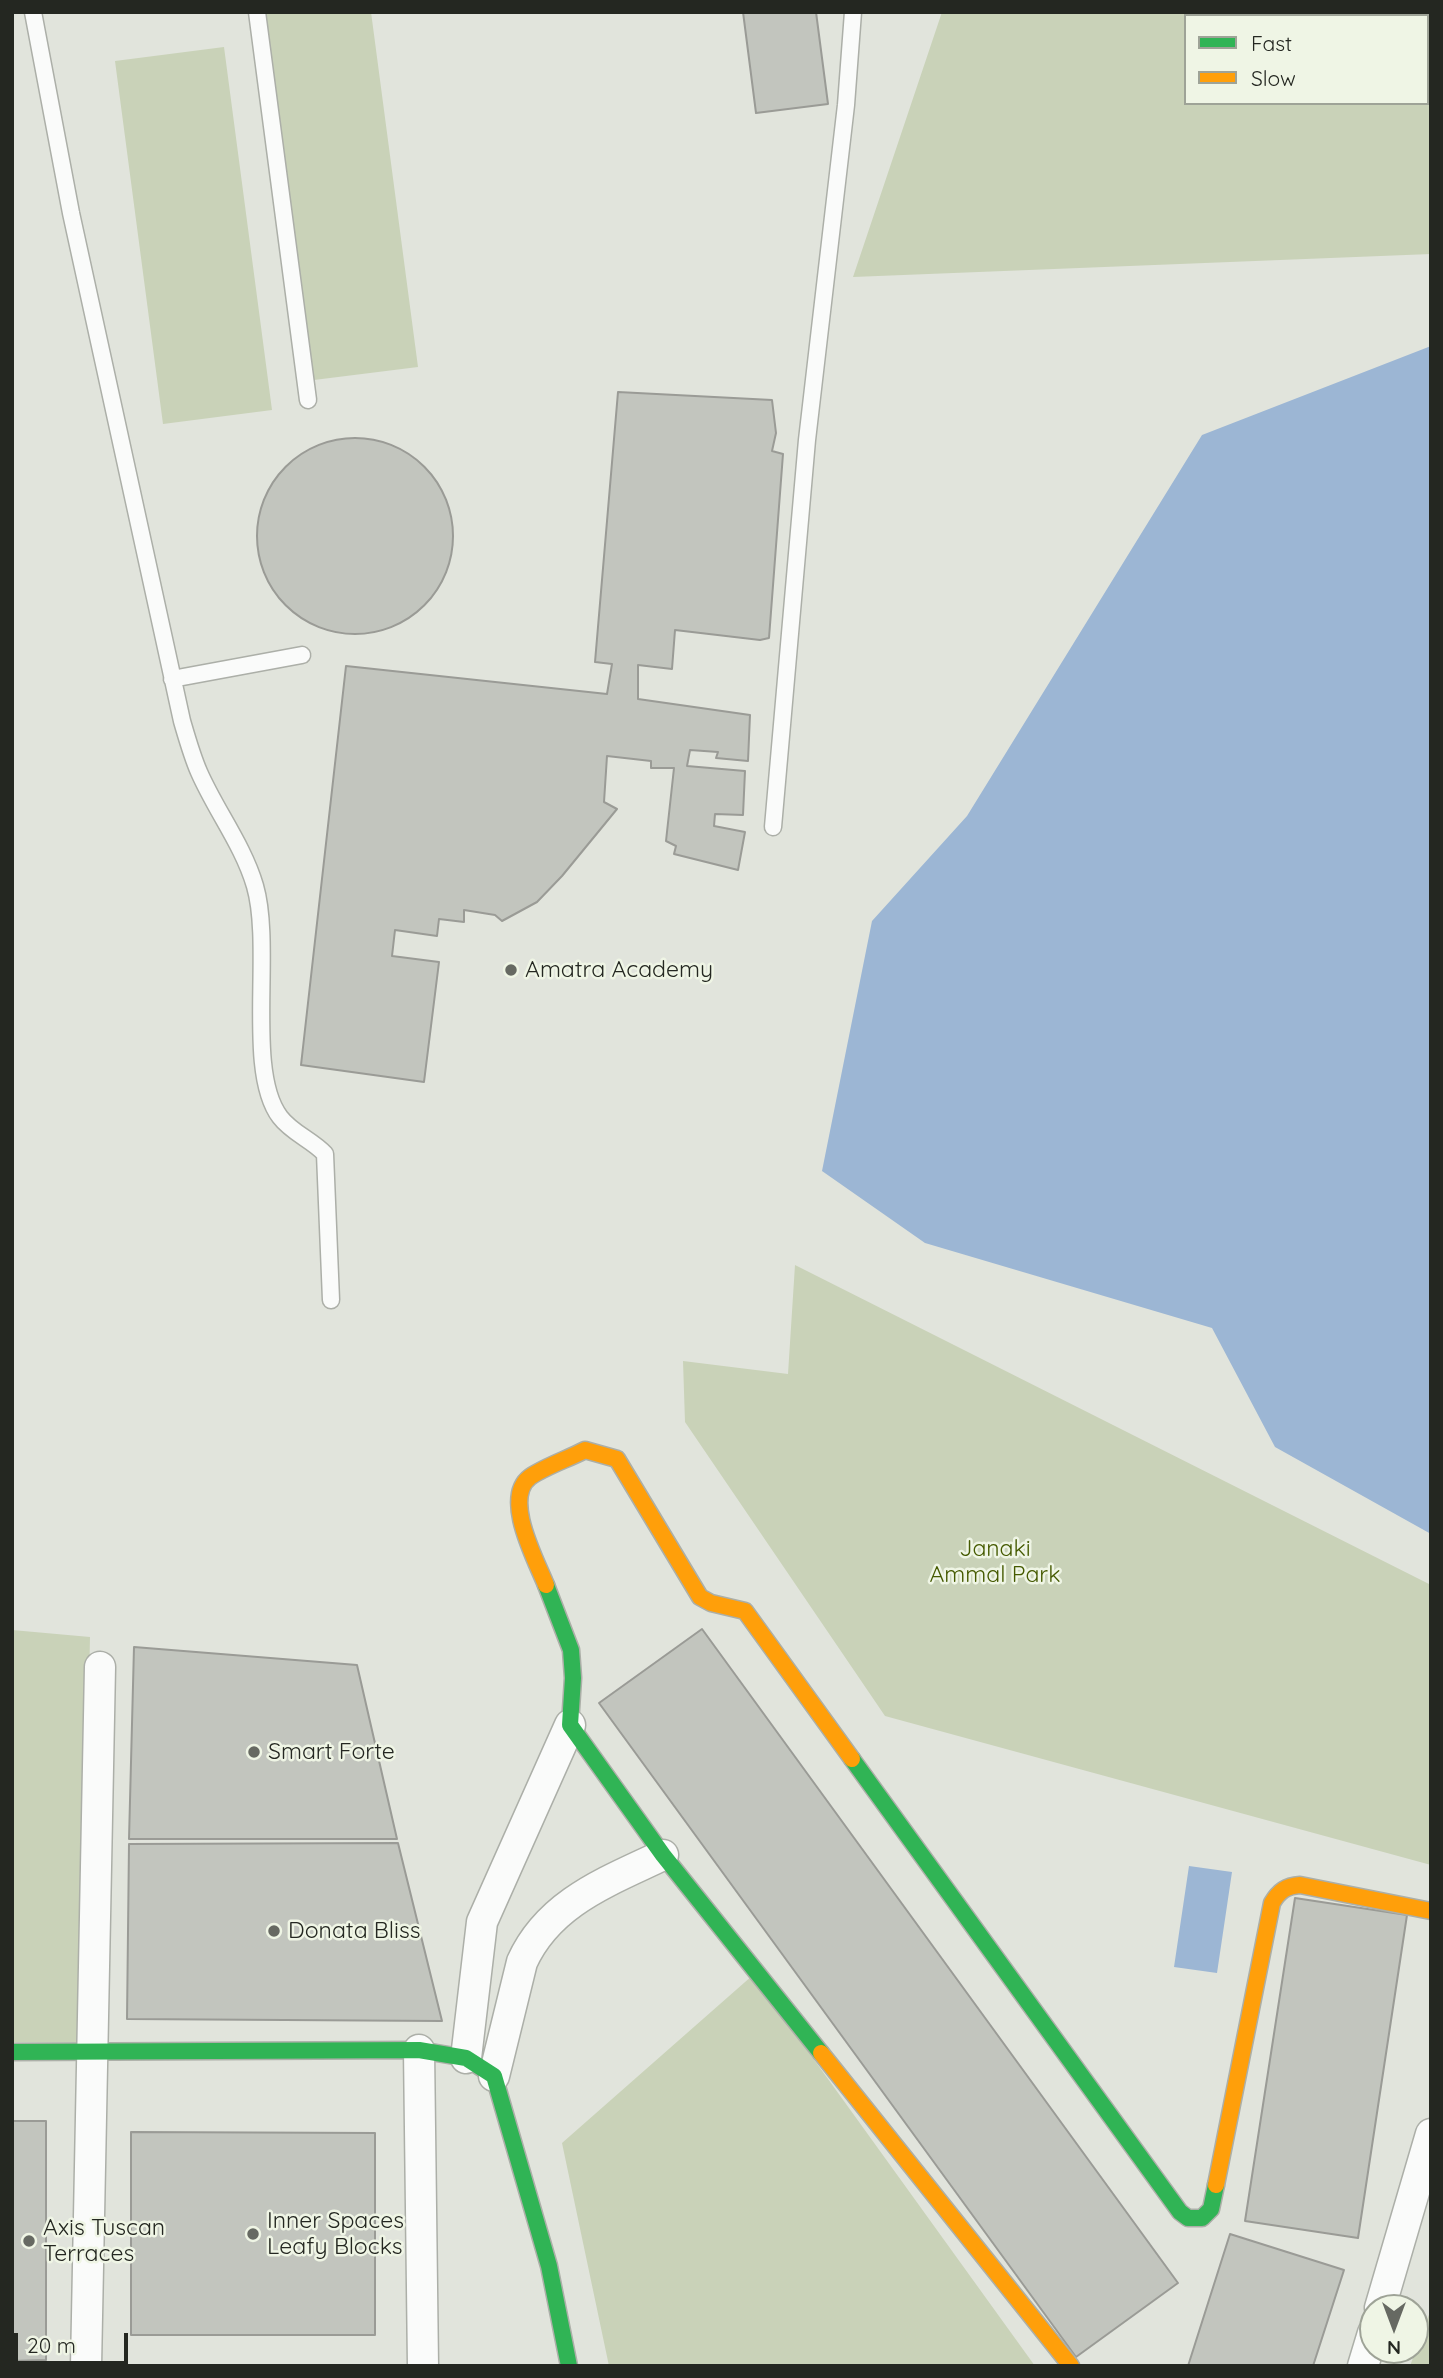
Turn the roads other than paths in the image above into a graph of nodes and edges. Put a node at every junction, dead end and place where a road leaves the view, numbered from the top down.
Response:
1 (33, 12) edge
2 (257, 12) edge
3 (853, 12) edge
4 (308, 400) dead end
5 (302, 655) dead end
6 (172, 679) junction
7 (773, 827) dead end
8 (331, 1300) dead end
9 (100, 1667) dead end
10 (570, 1725) junction
11 (663, 1855) junction
12 (1431, 1911) edge
13 (419, 2050) junction
14 (12, 2052) edge
15 (92, 2052) junction
16 (466, 2058) junction
17 (494, 2076) junction
18 (1431, 2134) edge
19 (1384, 2294) edge
20 (86, 2366) edge
21 (422, 2366) edge
22 (569, 2366) edge
23 (1071, 2366) edge

1 - 6 lane
2 - 4 lane
3 - 7 lane
5 - 6 lane
6 - 8 lane
9 - 15 street
10 - 11 street
10 - 12 street
10 - 16 street
11 - 17 street
11 - 23 street
13 - 15 street
13 - 16 street
13 - 21 street
14 - 15 street
15 - 20 street
16 - 17 street
17 - 22 street
18 - 19 street

